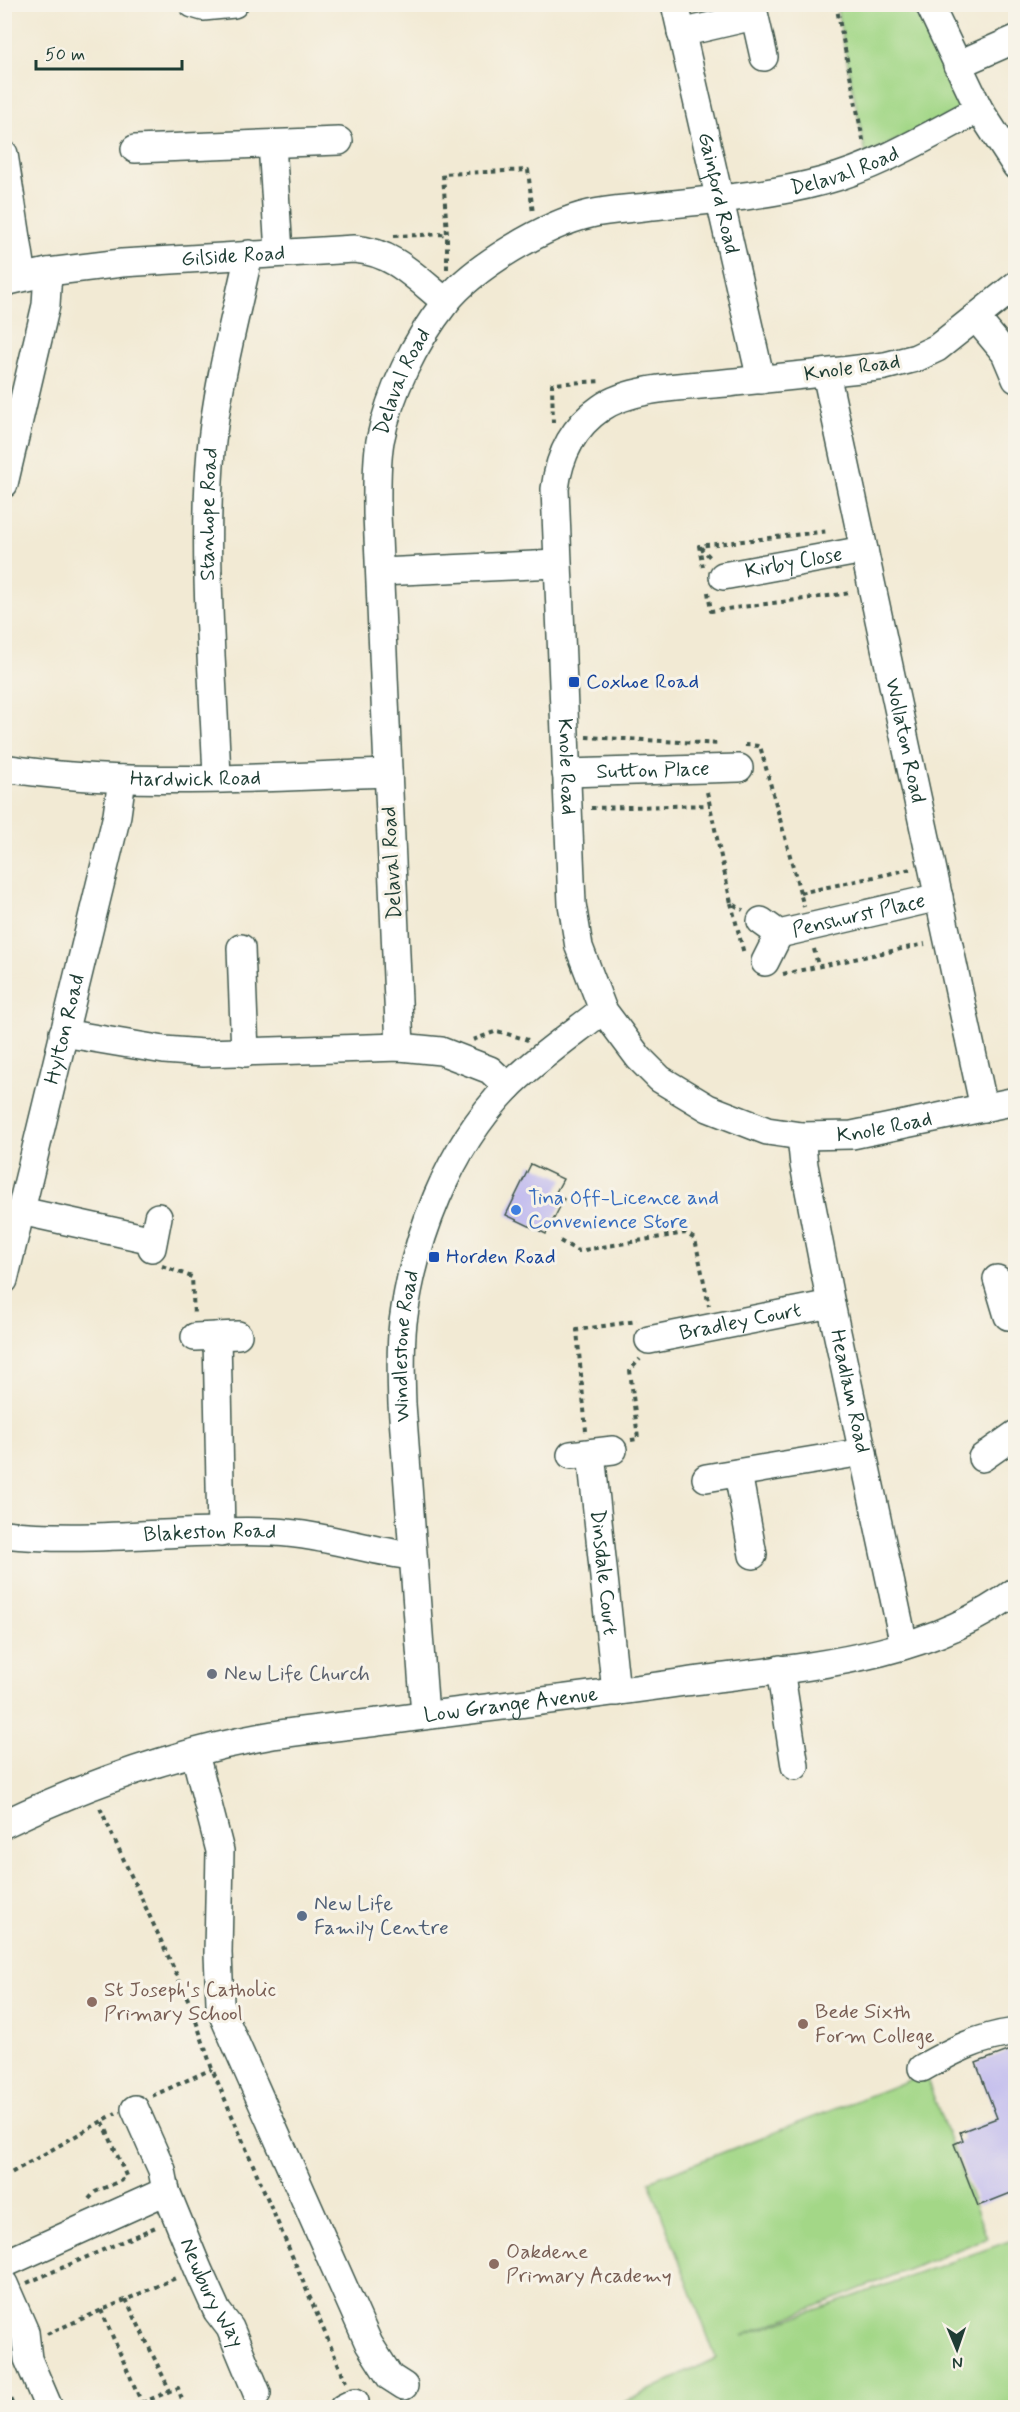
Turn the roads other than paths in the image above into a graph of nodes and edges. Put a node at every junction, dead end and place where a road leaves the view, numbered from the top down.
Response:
1 (193, 4) edge
2 (234, 4) edge
3 (675, 4) edge
4 (929, 4) edge
5 (753, 10) edge
6 (681, 33) junction
7 (1016, 39) edge
8 (764, 57) dead end
9 (957, 65) junction
10 (979, 109) junction
11 (339, 141) dead end
12 (272, 144) junction
13 (135, 149) dead end
14 (4, 154) edge
15 (1016, 166) edge
16 (720, 200) junction
17 (279, 252) junction
18 (249, 254) junction
19 (25, 277) edge
20 (1016, 285) edge
21 (446, 302) junction
22 (976, 318) junction
23 (826, 373) junction
24 (1016, 379) edge
25 (761, 380) junction
26 (4, 484) edge
27 (864, 550) junction
28 (557, 564) junction
29 (714, 569) dead end
30 (380, 572) junction
31 (736, 752) road end
32 (4, 768) edge
33 (388, 773) junction
34 (566, 773) junction
35 (217, 778) junction
36 (122, 779) junction
37 (939, 897) junction
38 (240, 948) dead end
39 (761, 966) road end
40 (603, 1010) junction
41 (63, 1033) junction
42 (400, 1047) junction
43 (245, 1053) junction
44 (508, 1087) junction
45 (1016, 1101) edge
46 (984, 1108) junction
47 (801, 1136) junction
48 (21, 1211) junction
49 (154, 1235) road end
50 (4, 1280) edge
51 (831, 1304) junction
52 (216, 1336) road end
53 (643, 1341) road end
54 (1016, 1434) edge
55 (863, 1452) junction
56 (591, 1453) road end
57 (982, 1458) dead end
58 (738, 1473) junction
59 (706, 1478) dead end
60 (221, 1533) junction
61 (4, 1534) edge
62 (412, 1556) junction
63 (753, 1556) dead end
64 (1016, 1591) edge
65 (904, 1645) junction
66 (780, 1669) junction
67 (616, 1692) junction
68 (425, 1715) junction
69 (195, 1754) junction
70 (795, 1766) dead end
71 (4, 1824) edge
72 (1016, 2032) edge
73 (921, 2068) dead end
74 (135, 2106) road end
75 (166, 2191) junction
76 (4, 2264) edge
77 (6, 2288) edge
78 (404, 2386) dead end
79 (257, 2393) dead end
80 (49, 2408) edge

1 - 2 street
3 - 6 street, Gainford Road
4 - 9 street
5 - 6 street
5 - 8 street
6 - 16 street, Gainford Road
7 - 9 street
9 - 10 street
10 - 15 street
10 - 16 street, Delaval Road
11 - 12 street
12 - 13 street
12 - 17 street
14 - 19 street
16 - 21 street, Delaval Road
16 - 25 street, Gainford Road
17 - 18 street, Gilside Road
17 - 21 street, Gilside Road
18 - 19 street, Gilside Road
18 - 35 street, Stanhope Road
19 - 26 street
20 - 22 street, Knole Road
21 - 30 street, Delaval Road
22 - 23 street, Knole Road
22 - 24 street
23 - 25 street, Knole Road
23 - 27 street, Wollaton Road
25 - 28 street, Knole Road
27 - 29 street, Kirby Close
27 - 37 street, Wollaton Road
28 - 30 street
28 - 34 street, Knole Road
30 - 33 street, Delaval Road
31 - 34 street, Sutton Place
32 - 36 street, Hardwick Road
33 - 35 street, Hardwick Road
33 - 42 street, Delaval Road
34 - 40 street, Knole Road
35 - 36 street, Hardwick Road
36 - 41 street, Hylton Road
37 - 39 street, Penshurst Place
37 - 46 street, Wollaton Road
38 - 43 street
40 - 44 street, Windlestone Road
40 - 47 street, Knole Road
41 - 43 street
41 - 48 street, Hylton Road
42 - 43 street
42 - 44 street
44 - 62 street, Windlestone Road
45 - 46 street, Knole Road
46 - 47 street, Knole Road
47 - 51 street, Headlam Road
48 - 49 street
48 - 50 street, Hylton Road
51 - 53 street, Bradley Court
51 - 55 street, Headlam Road
52 - 60 street
54 - 57 street
55 - 58 street
55 - 65 street, Headlam Road
56 - 67 street, Dinsdale Court
58 - 59 street
58 - 63 street
60 - 61 street, Blakeston Road
60 - 62 street, Blakeston Road
62 - 68 street, Windlestone Road
64 - 65 street, Low Grange Avenue
65 - 66 street, Low Grange Avenue
66 - 67 street, Low Grange Avenue
66 - 70 street
67 - 68 street, Low Grange Avenue
68 - 69 street, Low Grange Avenue
69 - 71 street, Low Grange Avenue
69 - 78 street
72 - 73 street
74 - 75 street, Newbury Way
75 - 76 street
75 - 79 street, Newbury Way
77 - 80 street

